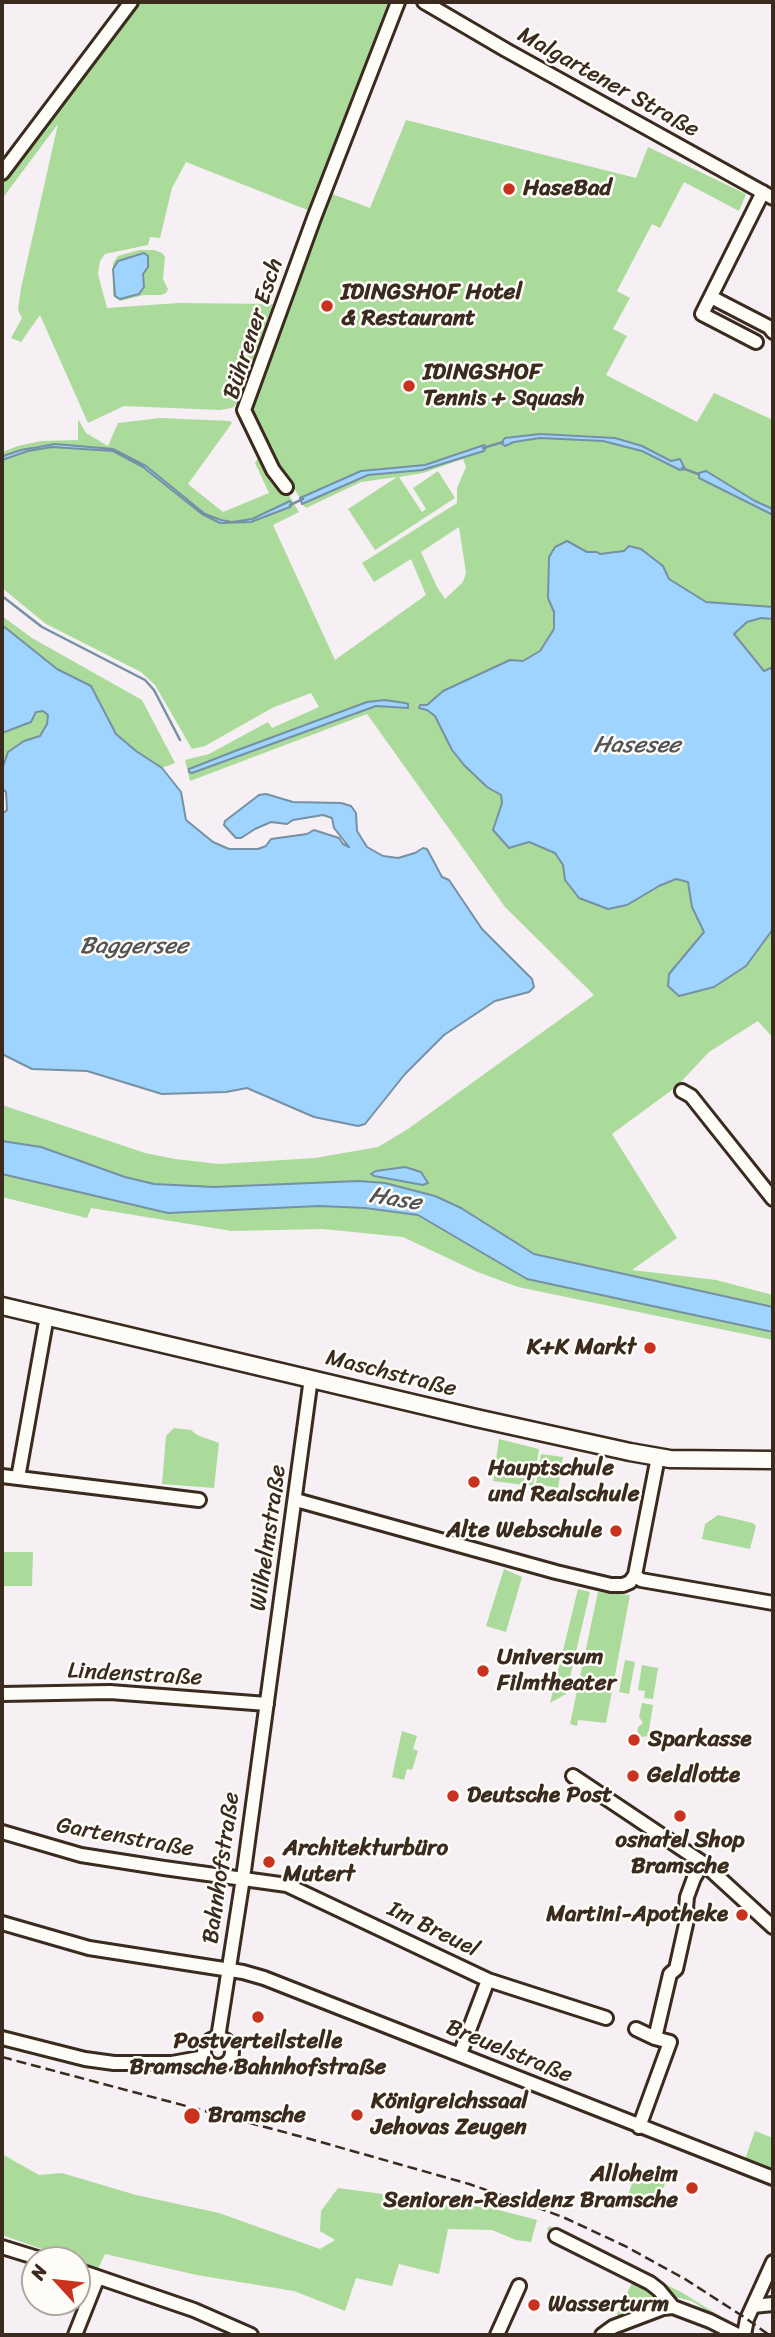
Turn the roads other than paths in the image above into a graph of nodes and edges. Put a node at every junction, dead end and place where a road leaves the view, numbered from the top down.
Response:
1 (131, 2) edge
2 (398, 2) edge
3 (424, 2) edge
4 (2, 173) edge
5 (768, 195) edge
6 (711, 297) junction
7 (773, 332) edge
8 (756, 342) dead end
9 (286, 487) dead end
10 (682, 1090) dead end
11 (773, 1199) edge
12 (2, 1306) edge
13 (47, 1316) junction
14 (312, 1378) junction
15 (658, 1457) junction
16 (773, 1460) edge
17 (2, 1476) edge
18 (18, 1478) junction
19 (199, 1500) dead end
20 (296, 1500) junction
21 (635, 1575) junction
22 (773, 1603) edge
23 (2, 1694) edge
24 (267, 1704) junction
25 (573, 1776) dead end
26 (2, 1832) edge
27 (704, 1863) junction
28 (243, 1878) junction
29 (2, 1923) edge
30 (773, 1927) edge
31 (228, 1970) junction
32 (488, 1980) junction
33 (606, 2018) dead end
34 (636, 2029) dead end
35 (2, 2038) edge
36 (218, 2038) junction
37 (655, 2038) junction
38 (460, 2054) junction
39 (205, 2057) junction
40 (639, 2127) junction
41 (773, 2178) edge
42 (556, 2236) dead end
43 (2, 2247) edge
44 (21, 2253) edge
45 (773, 2262) edge
46 (91, 2275) edge
47 (98, 2277) junction
48 (519, 2286) dead end
49 (773, 2304) edge
50 (753, 2306) junction
51 (673, 2307) junction
52 (75, 2335) edge
53 (251, 2335) edge
54 (497, 2335) edge
55 (602, 2335) edge
56 (738, 2335) edge
57 (744, 2335) edge

1 - 4 street
2 - 9 street, Bührener Esch
3 - 5 street, Malgartener Straße
5 - 6 street
6 - 7 street
6 - 8 street
10 - 11 street
12 - 13 main road, Maschstraße
13 - 14 main road, Maschstraße
13 - 18 street
14 - 15 main road, Maschstraße
14 - 20 street, Wilhelmstraße
15 - 16 main road, Maschstraße
15 - 21 street
17 - 18 street
18 - 19 street
20 - 21 street
20 - 24 street, Wilhelmstraße
21 - 22 street
23 - 24 street, Lindenstraße
24 - 28 street, Bahnhofstraße
25 - 27 street
26 - 28 street, Gartenstraße
27 - 30 street
27 - 37 street
28 - 31 street, Bahnhofstraße
28 - 32 street, Im Breuel
29 - 31 street, Breuelstraße
31 - 36 street, Bahnhofstraße
31 - 38 street, Breuelstraße
32 - 33 street, Im Breuel
32 - 38 street
34 - 37 street
35 - 39 street
36 - 39 street
36 - 39 street
37 - 40 street
38 - 40 street, Breuelstraße
40 - 41 street, Breuelstraße
42 - 51 street
43 - 44 street
45 - 50 street
46 - 47 street
47 - 52 street
47 - 53 street
48 - 54 street
49 - 50 street
50 - 57 street
51 - 55 street
51 - 56 street

